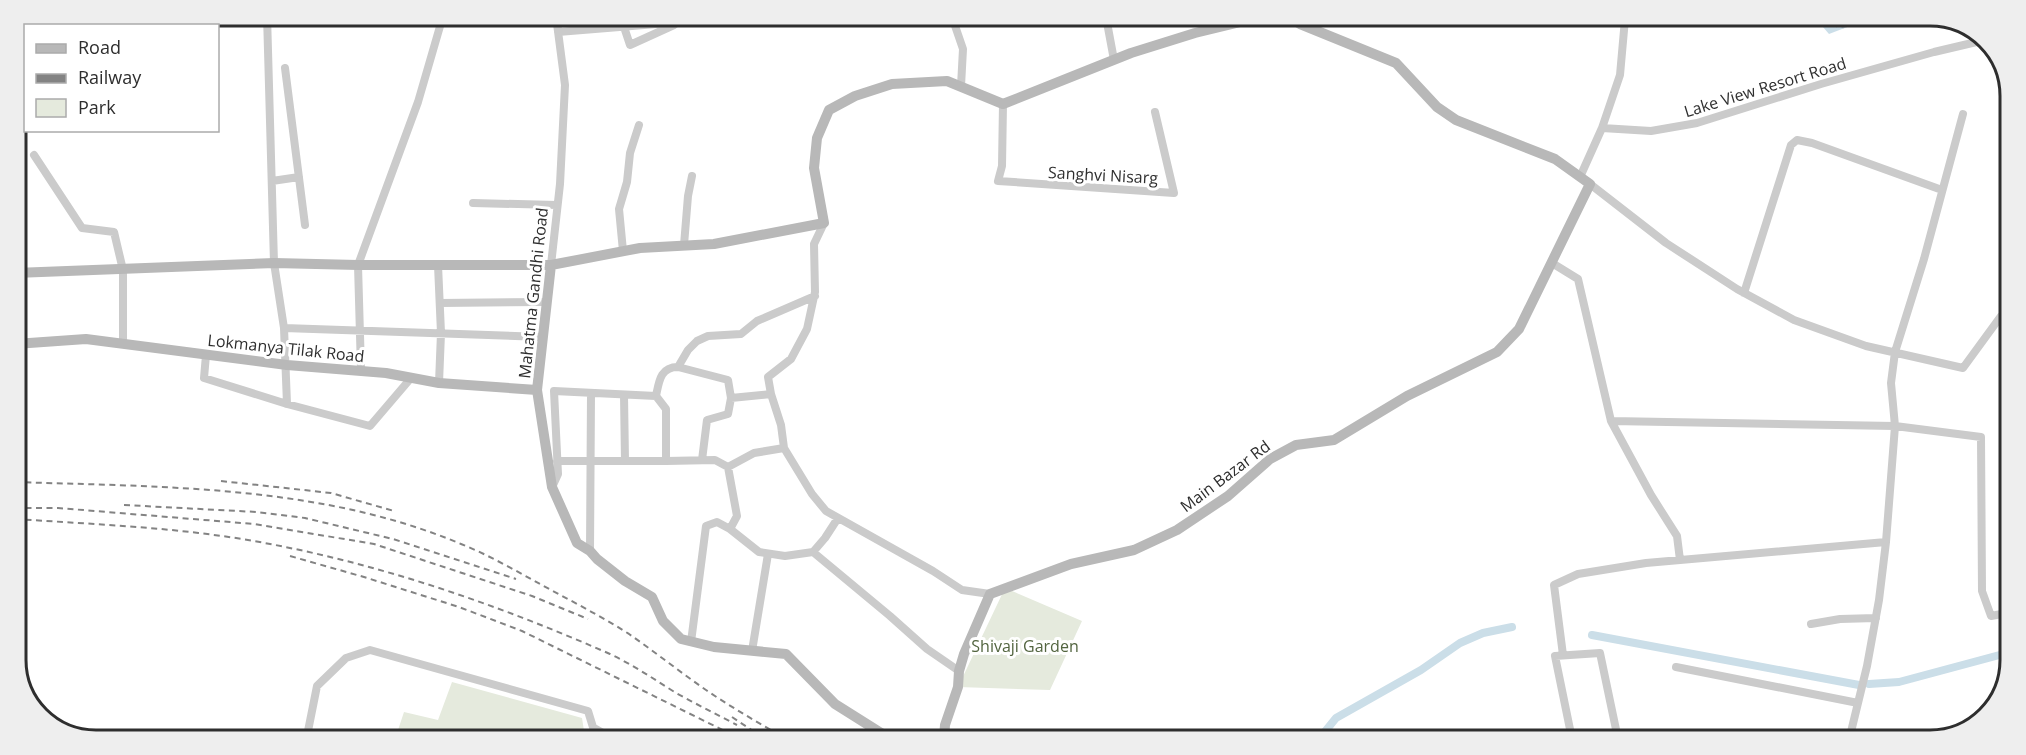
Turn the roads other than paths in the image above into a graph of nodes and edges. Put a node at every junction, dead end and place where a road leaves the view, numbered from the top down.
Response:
1 (267, 26) edge
2 (440, 26) edge
3 (557, 26) edge
4 (636, 26) edge
5 (672, 26) edge
6 (955, 26) edge
7 (1108, 26) edge
8 (1224, 26) edge
9 (1305, 26) edge
10 (1624, 26) edge
11 (624, 27) junction
12 (558, 32) junction
13 (1976, 42) edge
14 (1114, 60) junction
15 (285, 68) dead end
16 (961, 86) junction
17 (1003, 104) junction
18 (1155, 112) dead end
19 (1963, 114) dead end
20 (639, 125) dead end
21 (1602, 128) junction
22 (34, 155) dead end
23 (692, 176) dead end
24 (299, 177) junction
25 (1580, 177) junction
26 (272, 180) junction
27 (1590, 183) junction
28 (1942, 190) junction
29 (473, 203) dead end
30 (557, 205) junction
31 (824, 223) junction
32 (305, 225) dead end
33 (684, 245) junction
34 (623, 251) junction
35 (274, 263) junction
36 (1552, 263) junction
37 (358, 265) junction
38 (438, 265) junction
39 (551, 265) junction
40 (123, 270) junction
41 (26, 273) edge
42 (1744, 293) junction
43 (814, 296) junction
44 (547, 302) junction
45 (440, 303) junction
46 (2000, 317) edge
47 (284, 328) junction
48 (359, 331) junction
49 (441, 333) junction
50 (543, 337) junction
51 (26, 343) edge
52 (123, 343) junction
53 (1895, 352) junction
54 (206, 355) junction
55 (287, 366) junction
56 (678, 367) junction
57 (361, 370) junction
58 (411, 378) junction
59 (439, 383) junction
60 (537, 390) junction
61 (554, 391) junction
62 (591, 393) junction
63 (771, 394) junction
64 (624, 395) junction
65 (656, 396) junction
66 (731, 398) junction
67 (287, 404) junction
68 (1611, 421) junction
69 (1895, 426) junction
70 (784, 448) junction
71 (592, 460) junction
72 (625, 460) junction
73 (702, 460) junction
74 (557, 461) junction
75 (666, 461) junction
76 (729, 467) junction
77 (552, 487) junction
78 (838, 518) junction
79 (730, 529) junction
80 (1887, 542) junction
81 (590, 551) junction
82 (813, 552) junction
83 (768, 554) junction
84 (1680, 560) junction
85 (990, 594) junction
86 (2000, 614) edge
87 (1876, 618) junction
88 (1810, 624) dead end
89 (691, 642) junction
90 (752, 651) junction
91 (1563, 655) junction
92 (1676, 667) dead end
93 (959, 670) junction
94 (1858, 704) junction
95 (309, 730) edge
96 (594, 730) edge
97 (877, 730) edge
98 (945, 730) edge
99 (1570, 730) edge
100 (1616, 730) edge
101 (1852, 730) edge

1 - 26 street
2 - 37 street
3 - 12 street, Mahatma Gandhi Road
4 - 11 street
5 - 11 street
6 - 16 street
7 - 14 street
8 - 14 main road
9 - 25 main road
10 - 21 street
11 - 12 street
12 - 30 street, Mahatma Gandhi Road
13 - 21 street, Lake View Resort Road
14 - 17 main road
15 - 24 street
16 - 17 main road
16 - 31 main road
17 - 18 street, Sanghvi Nisarg
19 - 28 street
20 - 34 street
21 - 25 street
22 - 40 street
23 - 33 street
24 - 26 street
24 - 32 street
25 - 27 main road
26 - 35 street
27 - 36 main road, Main Bazar Rd
27 - 42 street
28 - 42 street
28 - 53 street
29 - 30 street
30 - 39 street, Mahatma Gandhi Road
31 - 33 main road
31 - 43 street
33 - 34 main road
34 - 39 main road
35 - 37 main road
35 - 40 main road
35 - 47 street
36 - 68 street
36 - 85 main road, Main Bazar Rd
37 - 38 main road
37 - 48 street
38 - 39 main road
38 - 45 street
39 - 44 main road, Mahatma Gandhi Road
40 - 41 main road
40 - 52 street
42 - 53 street
43 - 56 street
43 - 63 street
44 - 45 street
44 - 50 main road, Mahatma Gandhi Road
45 - 49 street
46 - 53 street
47 - 48 street
47 - 55 street
48 - 49 street
48 - 57 street
49 - 50 street
49 - 59 street
50 - 60 main road, Mahatma Gandhi Road
51 - 52 main road, Lokmanya Tilak Road
52 - 54 main road, Lokmanya Tilak Road
53 - 69 street
54 - 55 main road, Lokmanya Tilak Road
54 - 67 street
55 - 57 main road, Lokmanya Tilak Road
55 - 67 street
56 - 65 street
56 - 66 street
57 - 58 main road, Lokmanya Tilak Road
58 - 59 main road, Lokmanya Tilak Road
58 - 67 street
59 - 60 main road, Lokmanya Tilak Road
60 - 61 street, Lokmanya Tilak Road
60 - 77 main road, Mahatma Gandhi Road
61 - 62 street, Lokmanya Tilak Road
61 - 74 street
62 - 64 street, Lokmanya Tilak Road
62 - 71 street
63 - 66 street
63 - 70 street
64 - 65 street, Lokmanya Tilak Road
64 - 72 street
65 - 75 street
66 - 73 street
68 - 69 street
68 - 84 street
69 - 80 street
69 - 86 street
70 - 76 street
70 - 78 street
71 - 72 street
71 - 74 street
71 - 81 street
72 - 75 street
73 - 75 street
73 - 76 street
74 - 77 street
76 - 79 street
77 - 81 main road, Mahatma Gandhi Road
78 - 82 street
78 - 85 street
79 - 83 street
79 - 89 street
80 - 84 street
80 - 87 street
81 - 89 main road, Mahatma Gandhi Road
82 - 83 street
82 - 93 street
83 - 90 street
84 - 91 street
85 - 93 main road
87 - 88 street
87 - 94 street
89 - 90 main road, Mahatma Gandhi Road
90 - 97 main road, Mahatma Gandhi Road
91 - 99 street
91 - 100 street
92 - 94 street
93 - 98 main road
94 - 101 street
95 - 96 street

